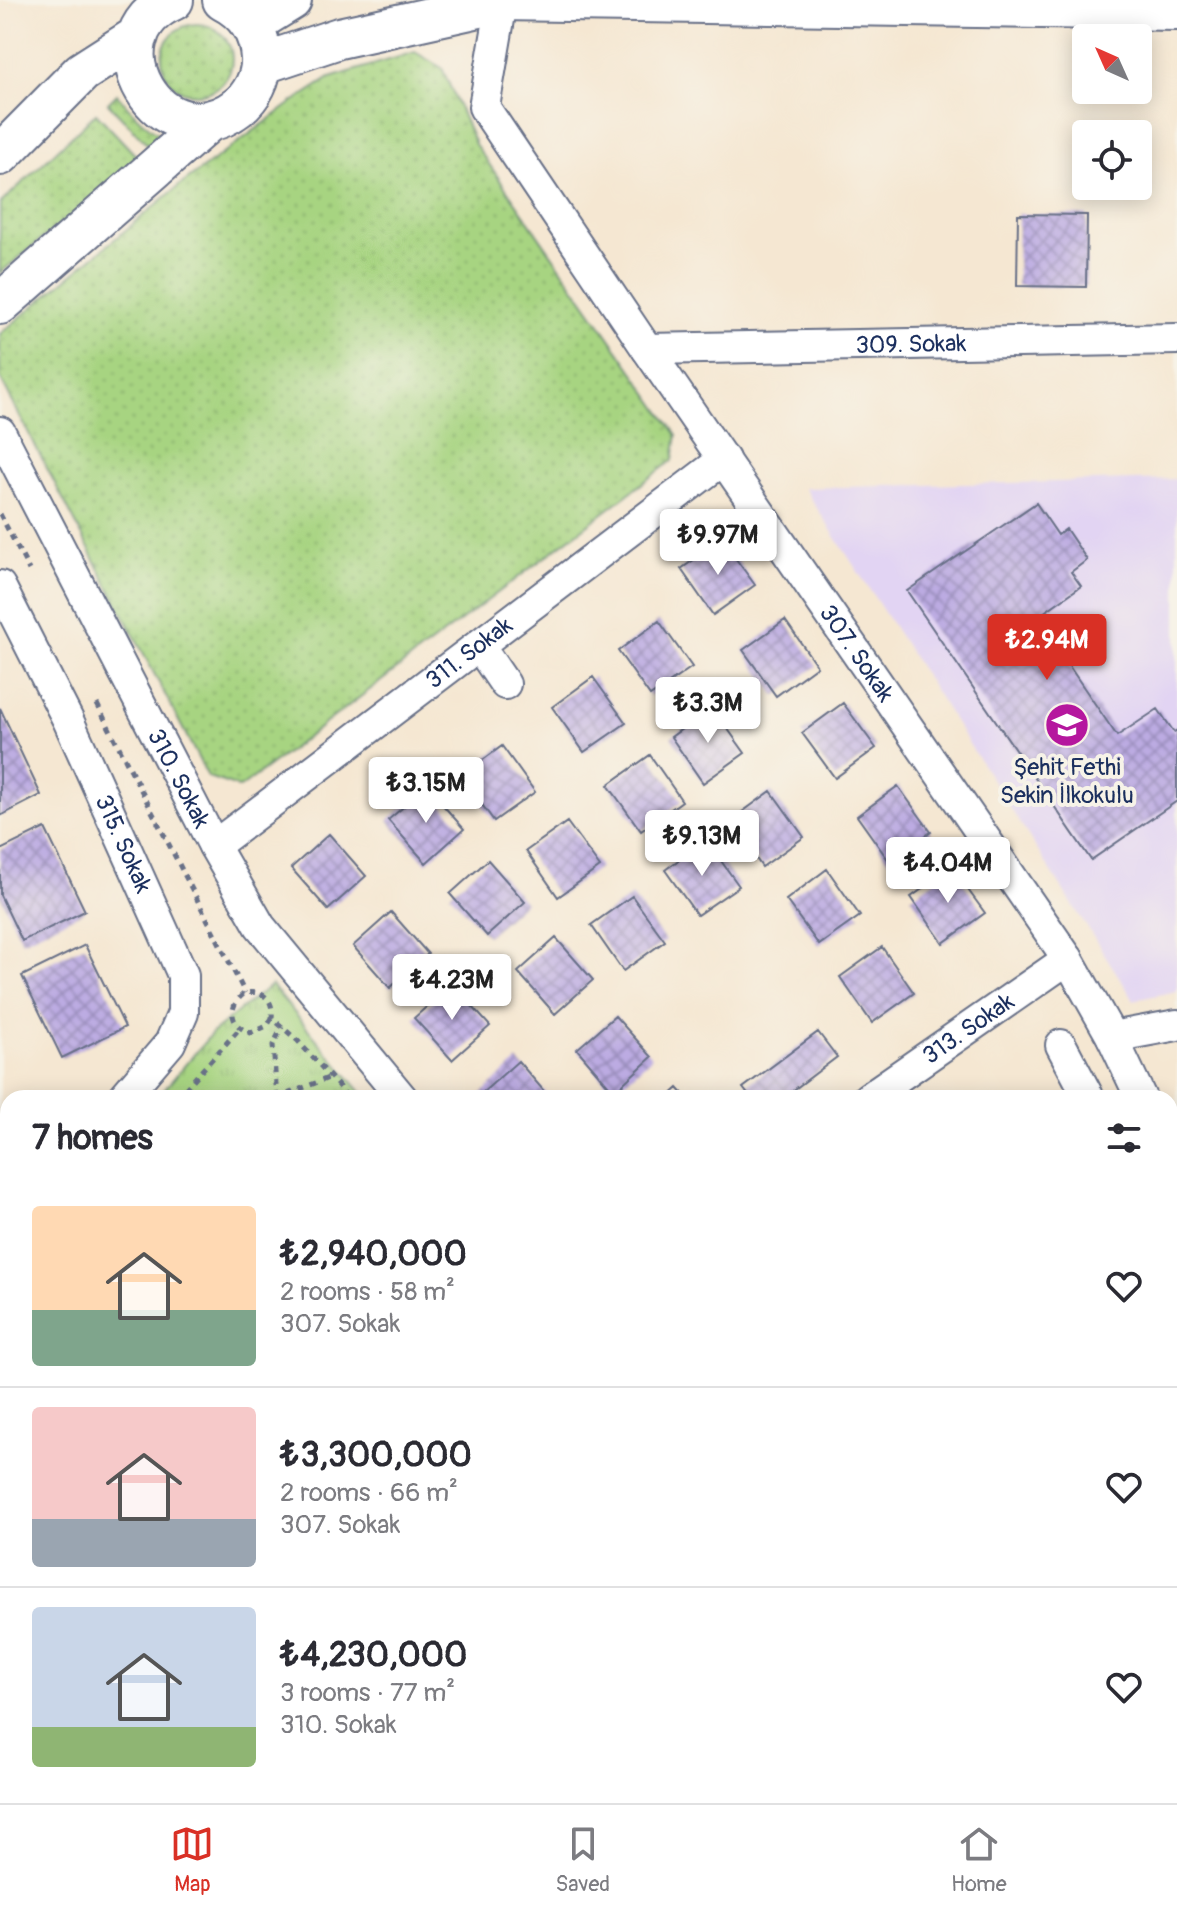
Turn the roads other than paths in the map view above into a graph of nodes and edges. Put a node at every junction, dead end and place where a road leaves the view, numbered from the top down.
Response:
1 (173, 0) edge
2 (291, 0) edge
3 (497, 1) edge
4 (767, 2) edge
5 (1177, 10) edge
6 (246, 11) edge
7 (138, 36) junction
8 (261, 64) junction
9 (209, 121) junction
10 (0, 155) edge
11 (0, 304) edge
12 (1177, 339) edge
13 (647, 349) junction
14 (0, 432) edge
15 (724, 459) junction
16 (0, 586) edge
17 (479, 646) junction
18 (505, 684) dead end
19 (214, 846) junction
20 (1068, 959) junction
21 (1177, 1025) edge
22 (1112, 1037) junction
23 (1061, 1045) dead end
24 (130, 1090) edge
25 (395, 1090) edge
26 (880, 1090) edge
27 (1085, 1090) edge
28 (1137, 1090) edge

1 - 7 main road
2 - 6 main road
3 - 4 main road
3 - 8 main road
3 - 13 street, 307. Sokak
4 - 5 main road
6 - 8 main road
7 - 9 main road
7 - 10 main road
8 - 9 main road
9 - 11 main road
12 - 13 street, 309. Sokak
13 - 15 street, 307. Sokak
14 - 19 street, 310. Sokak
15 - 17 street, 311. Sokak
15 - 20 street, 307. Sokak
16 - 24 street, 315. Sokak
17 - 18 street
17 - 19 street, 311. Sokak
19 - 25 street, 310. Sokak
20 - 22 street, 307. Sokak
20 - 26 street, 313. Sokak
21 - 22 street
22 - 28 street, 307. Sokak
23 - 27 street

